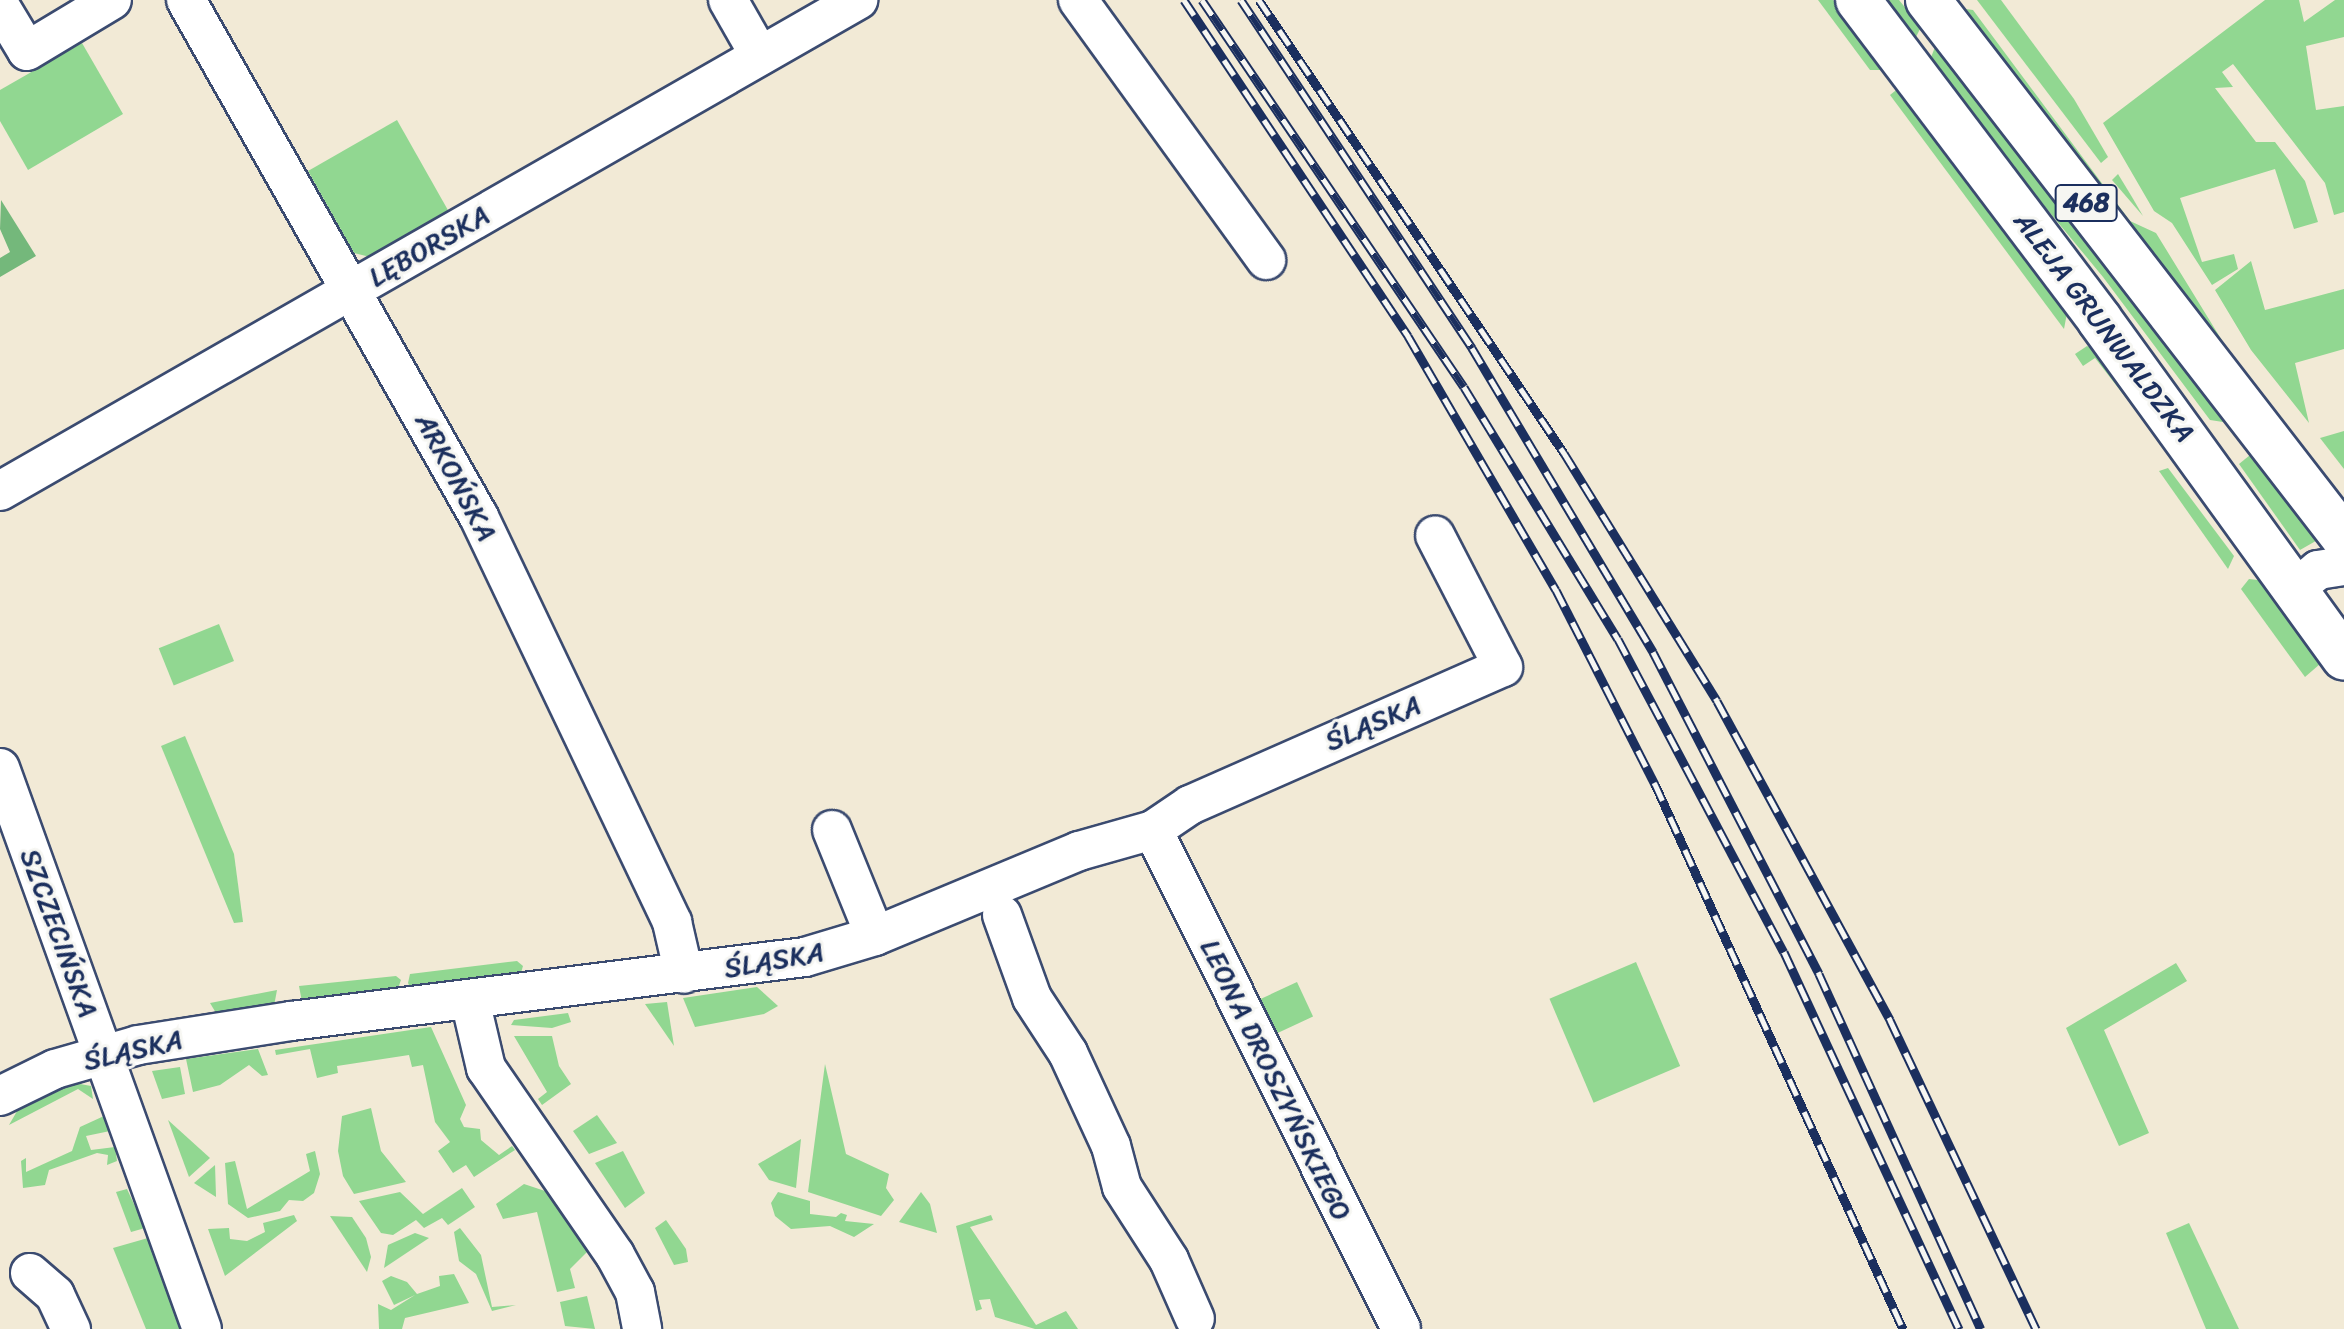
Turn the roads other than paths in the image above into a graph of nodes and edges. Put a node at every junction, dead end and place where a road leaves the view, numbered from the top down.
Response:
1 (112, 0) edge
2 (186, 0) edge
3 (728, 0) edge
4 (858, 0) edge
5 (1078, 0) edge
6 (1858, 0) edge
7 (1928, 0) edge
8 (0, 6) edge
9 (760, 56) junction
10 (1266, 260) dead end
11 (352, 290) junction
12 (2244, 407) junction
13 (2184, 435) junction
14 (0, 491) edge
15 (1435, 535) dead end
16 (2344, 538) edge
17 (2344, 566) edge
18 (2294, 589) junction
19 (2338, 640) edge
20 (2, 782) edge
21 (832, 830) dead end
22 (1153, 830) junction
23 (1002, 915) dead end
24 (875, 936) junction
25 (684, 974) junction
26 (470, 1000) junction
27 (102, 1052) junction
28 (0, 1096) edge
29 (30, 1273) dead end
30 (1195, 1319) dead end
31 (71, 1329) edge
32 (202, 1329) edge
33 (642, 1329) edge
34 (1401, 1329) edge

1 - 8 street
2 - 11 street, ARKOŃSKA
3 - 9 street
4 - 9 street, LĘBORSKA
5 - 10 street
6 - 13 main road, ALEJA GRUNWALDZKA / 468
7 - 12 main road, 468
9 - 11 street, LĘBORSKA
11 - 14 street, LĘBORSKA
11 - 25 street, ARKOŃSKA
12 - 13 main road
12 - 16 main road, 468
13 - 18 main road, ALEJA GRUNWALDZKA / 468
15 - 22 street, ŚLĄSKA
17 - 18 street
18 - 19 main road, ALEJA GRUNWALDZKA / 468
20 - 27 street, SZCZECIŃSKA
21 - 24 street
22 - 24 street, ŚLĄSKA
22 - 34 street, LEONA DROSZYŃSKIEGO
23 - 30 street
24 - 25 street, ŚLĄSKA
25 - 26 street, ŚLĄSKA
26 - 27 street, ŚLĄSKA
26 - 33 street
27 - 28 street, ŚLĄSKA
27 - 32 street, SZCZECIŃSKA
29 - 31 street

